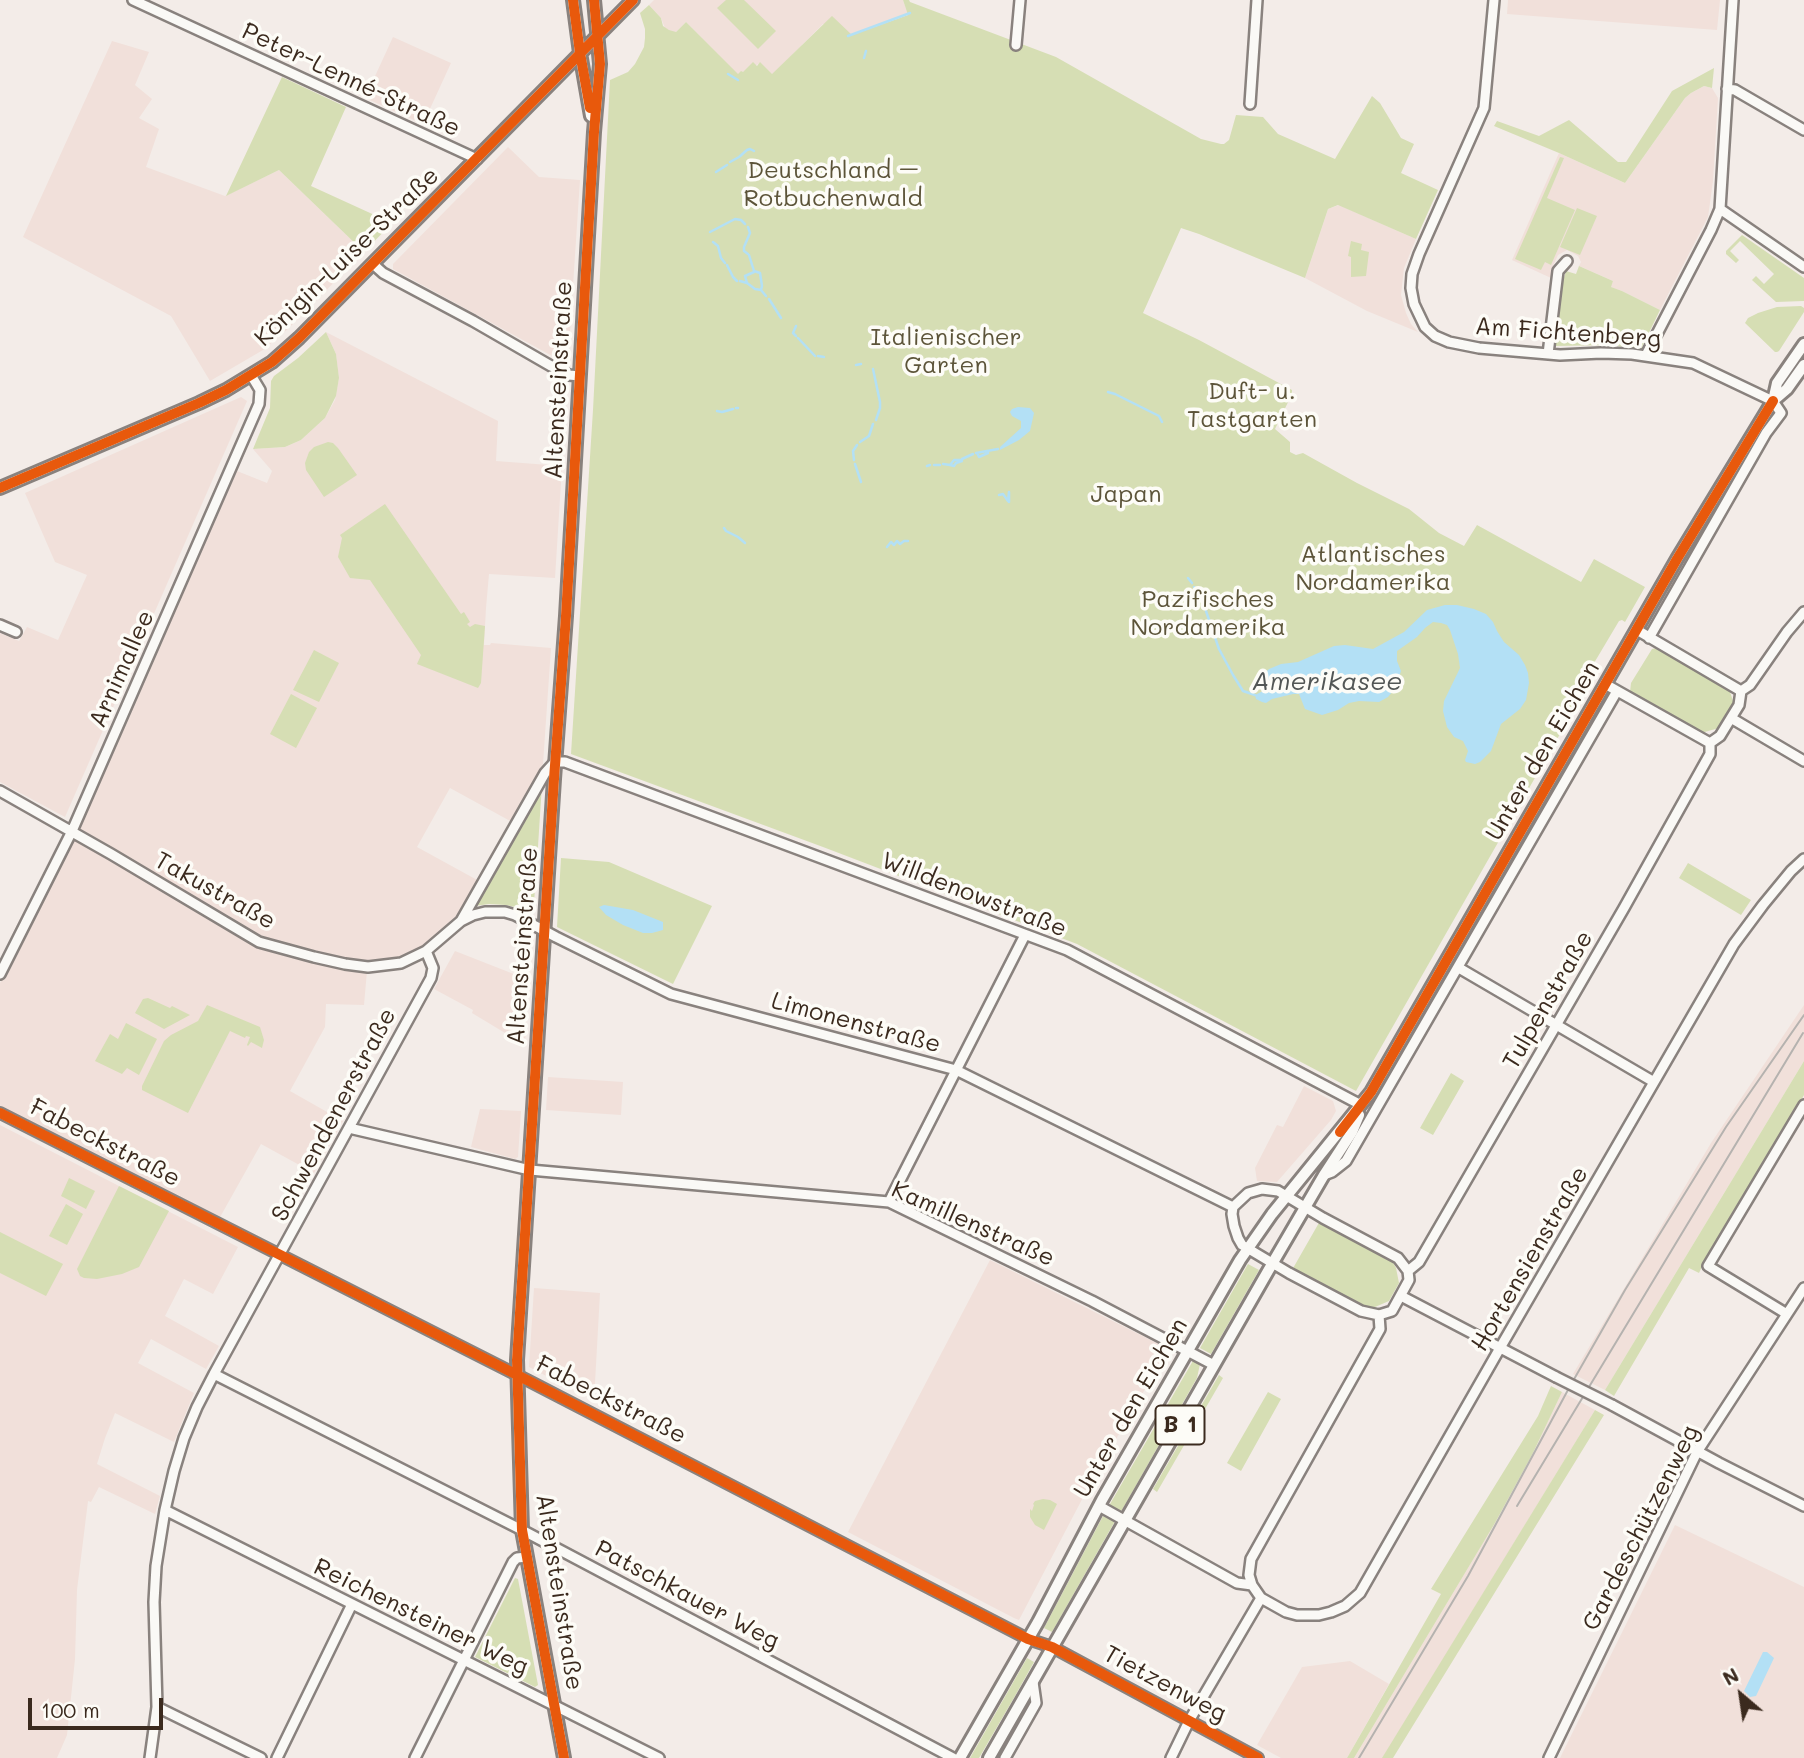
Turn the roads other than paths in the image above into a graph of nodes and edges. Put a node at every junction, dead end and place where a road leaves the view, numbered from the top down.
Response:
1 (133, 0) edge
2 (573, 0) edge
3 (594, 0) edge
4 (633, 0) edge
5 (1020, 0) edge
6 (1257, 0) edge
7 (1494, 0) edge
8 (1733, 0) edge
9 (599, 35) junction
10 (1016, 45) dead end
11 (580, 53) junction
12 (1727, 89) junction
13 (1250, 104) dead end
14 (1804, 130) edge
15 (594, 132) junction
16 (477, 159) junction
17 (1720, 209) junction
18 (1567, 261) dead end
19 (373, 264) junction
20 (1804, 267) edge
21 (1804, 344) edge
22 (1548, 354) junction
23 (1646, 355) junction
24 (1804, 365) edge
25 (251, 375) junction
26 (580, 376) junction
27 (1773, 401) junction
28 (0, 488) edge
29 (1804, 612) edge
30 (0, 625) edge
31 (1637, 630) junction
32 (16, 632) dead end
33 (1649, 638) junction
34 (1605, 684) junction
35 (1617, 691) junction
36 (1741, 691) junction
37 (1731, 718) junction
38 (1710, 743) junction
39 (1804, 761) edge
40 (555, 762) junction
41 (0, 791) edge
42 (72, 831) junction
43 (1804, 859) edge
44 (461, 921) junction
45 (545, 931) junction
46 (1025, 935) junction
47 (426, 951) junction
48 (1459, 968) junction
49 (0, 974) edge
50 (1555, 1025) junction
51 (956, 1070) junction
52 (1654, 1082) junction
53 (1364, 1102) junction
54 (1804, 1105) edge
55 (0, 1113) edge
56 (349, 1128) junction
57 (530, 1170) junction
58 (1324, 1175) junction
59 (1287, 1196) junction
60 (889, 1202) junction
61 (1233, 1207) junction
62 (1306, 1208) junction
63 (1247, 1249) junction
64 (280, 1256) junction
65 (1273, 1264) junction
66 (1408, 1271) junction
67 (1804, 1288) edge
68 (1401, 1296) junction
69 (1787, 1314) junction
70 (1379, 1315) junction
71 (1500, 1348) junction
72 (1188, 1350) junction
73 (1214, 1365) junction
74 (214, 1374) junction
75 (517, 1375) junction
76 (1698, 1452) junction
77 (1099, 1506) junction
78 (1804, 1506) edge
79 (165, 1510) junction
80 (1125, 1521) junction
81 (522, 1530) junction
82 (527, 1557) junction
83 (1252, 1585) junction
84 (1261, 1598) junction
85 (352, 1604) junction
86 (1028, 1639) junction
87 (1052, 1647) junction
88 (465, 1661) junction
89 (1032, 1682) junction
90 (555, 1705) junction
91 (157, 1707) junction
92 (1189, 1721) junction
93 (150, 1758) edge
94 (261, 1758) edge
95 (277, 1758) edge
96 (415, 1758) edge
97 (564, 1758) edge
98 (659, 1758) edge
99 (953, 1758) edge
100 (960, 1758) edge
101 (989, 1758) edge
102 (1004, 1758) edge
103 (1171, 1758) edge
104 (1258, 1758) edge
105 (1549, 1758) edge

1 - 16 street, Peter-Lenné-Straße
2 - 11 main road, Altensteinstraße
3 - 9 main road, Altensteinstraße
4 - 9 main road, Königin-Luise-Straße
5 - 10 street
6 - 13 street
7 - 22 street, Am Fichtenberg
8 - 12 street
9 - 11 main road, Königin-Luise-Straße
9 - 15 main road, Altensteinstraße
11 - 15 main road, Altensteinstraße
11 - 16 main road, Königin-Luise-Straße
12 - 14 street
12 - 17 street
15 - 26 main road, Altensteinstraße
16 - 19 main road, Königin-Luise-Straße
17 - 20 street
17 - 23 street
18 - 22 street
19 - 25 main road, Königin-Luise-Straße
19 - 26 street
21 - 27 main road, B 1
22 - 23 street, Am Fichtenberg
23 - 27 street, Am Fichtenberg
24 - 27 main road, B 1
25 - 28 main road, Königin-Luise-Straße
25 - 42 street, Arnimallee
26 - 40 main road, Altensteinstraße
27 - 31 main road, Unter den Eichen / B 1
27 - 33 street
29 - 36 street
30 - 32 street
31 - 33 street
31 - 34 main road, Unter den Eichen / B 1
33 - 36 street
34 - 35 street
34 - 53 main road, Unter den Eichen / B 1
35 - 38 street
35 - 48 street, Unter den Eichen
36 - 37 street, Tulpenstraße
37 - 38 street, Tulpenstraße
37 - 39 street
38 - 50 street, Tulpenstraße
40 - 44 street
40 - 45 main road, Altensteinstraße
40 - 46 street, Willdenowstraße
41 - 42 street, Takustraße
42 - 47 street, Takustraße
42 - 49 street, Arnimallee
43 - 52 street, Hortensienstraße
44 - 45 street, Limonenstraße
44 - 47 street
45 - 51 street, Limonenstraße
45 - 57 main road, Altensteinstraße
46 - 51 street
46 - 53 street, Willdenowstraße
47 - 56 street, Schwendenerstraße
48 - 50 street
48 - 58 street, Unter den Eichen
50 - 52 street
50 - 66 street, Tulpenstraße
51 - 60 street
51 - 61 street, Limonenstraße
52 - 71 street, Hortensienstraße
53 - 58 main road, Unter den Eichen / B 1
53 - 59 main road, Unter den Eichen / B 1
54 - 69 street
55 - 64 street, Fabeckstraße
56 - 57 street, Kamillenstraße
56 - 64 street, Schwendenerstraße
57 - 60 street, Kamillenstraße
57 - 75 main road, Altensteinstraße
58 - 62 main road, Unter den Eichen / B 1
59 - 61 street
59 - 62 street
59 - 63 main road, Unter den Eichen / B 1
60 - 72 street, Kamillenstraße
61 - 63 street
62 - 65 main road, Unter den Eichen / B 1
62 - 66 street
63 - 65 street
63 - 72 main road, Unter den Eichen / B 1
64 - 74 street, Schwendenerstraße
64 - 75 street, Fabeckstraße
65 - 70 street
65 - 73 main road, Unter den Eichen / B 1
66 - 68 street
67 - 69 street, Gardeschützenweg
68 - 70 street
68 - 71 street
69 - 76 street, Gardeschützenweg
70 - 83 street
71 - 76 street, bridge
71 - 84 street, Hortensienstraße
72 - 73 street, Kamillenstraße
72 - 77 main road, Unter den Eichen / B 1
73 - 80 main road, Unter den Eichen / B 1
74 - 79 street, Schwendenerstraße
74 - 81 street, Patschkauer Weg
75 - 81 main road, Altensteinstraße
75 - 86 street, Fabeckstraße
76 - 78 street
76 - 105 street, Gardeschützenweg
77 - 80 street
77 - 86 main road, Unter den Eichen / B 1
79 - 85 street, Reichensteiner Weg
79 - 91 street, Schwendenerstraße
80 - 83 street
80 - 87 main road, Unter den Eichen / B 1
81 - 82 main road, Altensteinstraße
81 - 99 street, Patschkauer Weg
82 - 88 street
82 - 90 main road, Altensteinstraße
83 - 84 street
84 - 92 street
85 - 88 street, Reichensteiner Weg
85 - 95 street
86 - 87 street, Fabeckstraße
86 - 100 main road, Unter den Eichen / B 1
87 - 89 main road, Unter den Eichen / B 1
87 - 92 street, Tietzenweg
88 - 90 street, Reichensteiner Weg
88 - 96 street
89 - 101 main road, Unter den Eichen / B 1
89 - 102 street, Unter den Eichen
90 - 97 main road, Altensteinstraße
90 - 98 street, Reichensteiner Weg
91 - 93 street, Schwendenerstraße
91 - 94 street
92 - 103 street
92 - 104 street, Tietzenweg

